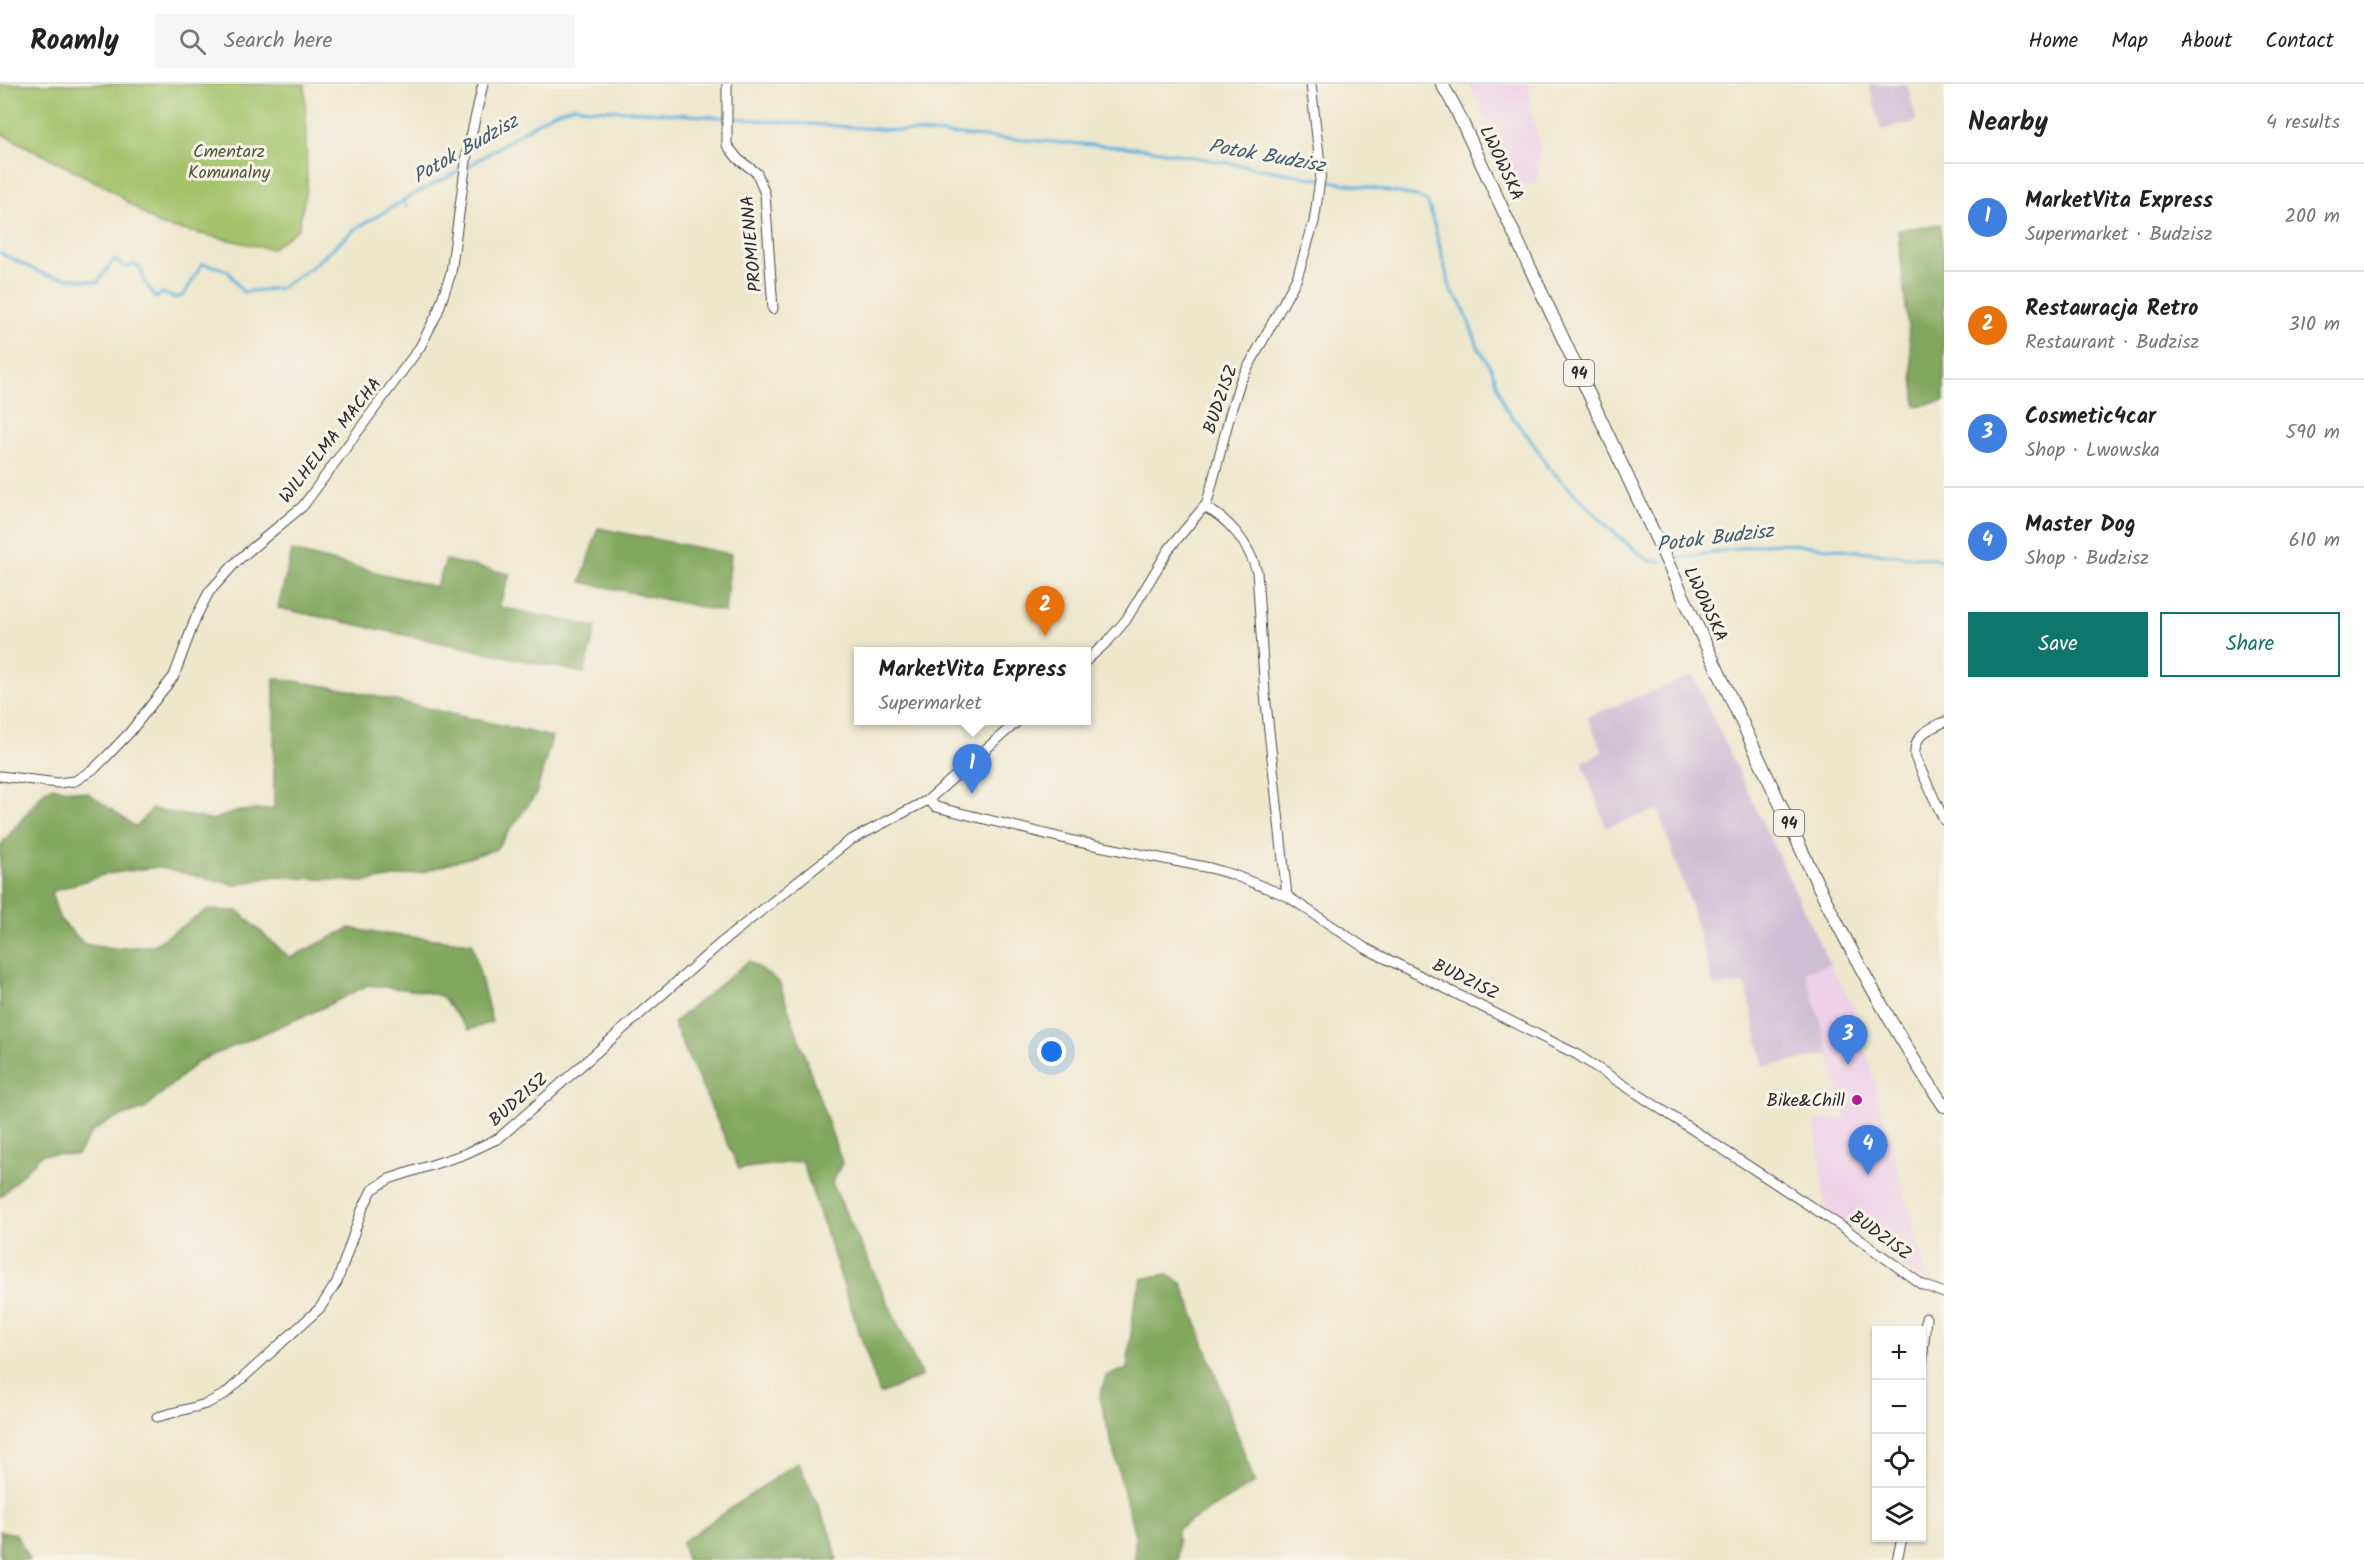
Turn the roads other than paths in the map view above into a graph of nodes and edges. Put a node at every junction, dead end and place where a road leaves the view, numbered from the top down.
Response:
1 (483, 84) edge
2 (727, 84) edge
3 (1311, 84) edge
4 (1442, 84) edge
5 (1448, 84) edge
6 (1455, 106) junction
7 (773, 309) dead end
8 (1204, 507) junction
9 (1091, 656) edge
10 (1944, 722) edge
11 (1013, 725) edge
12 (0, 776) edge
13 (928, 800) junction
14 (1944, 820) edge
15 (1287, 896) junction
16 (1944, 1106) edge
17 (1944, 1293) edge
18 (1926, 1318) dead end
19 (1925, 1326) edge
20 (157, 1417) dead end
21 (1901, 1542) edge
22 (1897, 1560) edge

1 - 12 street, WILHELMA MACHA
2 - 7 street, PROMIENNA
3 - 8 street, BUDZISZ
4 - 6 main road, LWOWSKA / 94
5 - 6 main road, LWOWSKA / 94
6 - 16 main road, LWOWSKA / 94
8 - 9 street, BUDZISZ
8 - 15 street
10 - 14 street
11 - 13 street, BUDZISZ
13 - 15 street, BUDZISZ
13 - 20 street, BUDZISZ
15 - 17 street, BUDZISZ
18 - 19 street
21 - 22 street

